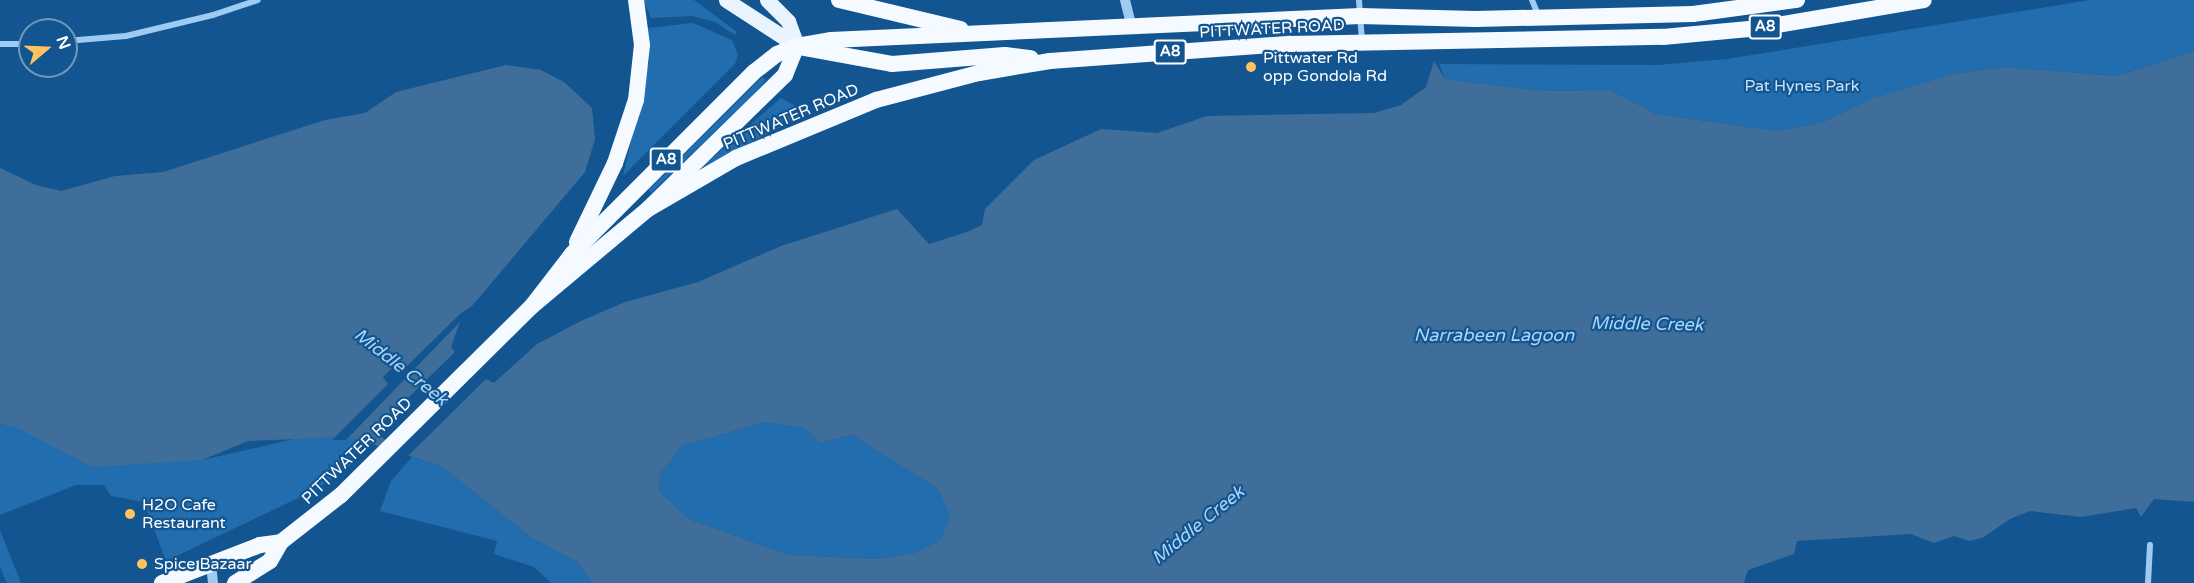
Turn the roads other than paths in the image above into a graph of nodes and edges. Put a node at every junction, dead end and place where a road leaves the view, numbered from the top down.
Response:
1 (258, 0) edge
2 (636, 0) edge
3 (726, 0) edge
4 (767, 0) edge
5 (839, 0) edge
6 (1125, 0) edge
7 (1532, 0) edge
8 (1797, 0) edge
9 (1924, 0) edge
10 (1360, 8) edge
11 (1539, 18) junction
12 (1132, 28) junction
13 (980, 34) junction
14 (78, 40) edge
15 (1362, 42) junction
16 (0, 44) edge
17 (18, 44) edge
18 (797, 46) junction
19 (1050, 61) junction
20 (648, 209) junction
21 (572, 254) junction
22 (532, 306) junction
23 (281, 542) junction
24 (2150, 545) dead end
25 (211, 564) junction
26 (162, 583) edge
27 (213, 583) edge
28 (235, 583) edge
29 (2148, 583) edge

1 - 14 street
2 - 21 highway
3 - 18 main road
4 - 18 main road
5 - 13 highway
6 - 12 street
7 - 11 street
8 - 11 highway, PITTWATER ROAD / A8
9 - 15 highway, PITTWATER ROAD / A8
10 - 11 highway, PITTWATER ROAD / A8
10 - 12 highway, PITTWATER ROAD / A8
10 - 15 street
12 - 13 highway, PITTWATER ROAD / A8
13 - 18 highway, PITTWATER ROAD / A8
15 - 19 highway, PITTWATER ROAD / A8
16 - 17 street
18 - 19 highway
18 - 20 highway, PITTWATER ROAD / A8
18 - 21 highway, PITTWATER ROAD / A8
19 - 20 highway, PITTWATER ROAD / A8
20 - 22 highway, PITTWATER ROAD / A8
21 - 22 highway, PITTWATER ROAD / A8
22 - 23 highway, PITTWATER ROAD / A8
23 - 25 highway, PITTWATER ROAD / A8
23 - 28 highway, PITTWATER ROAD / A8
24 - 29 street
25 - 26 highway, PITTWATER ROAD / A8
25 - 27 street

